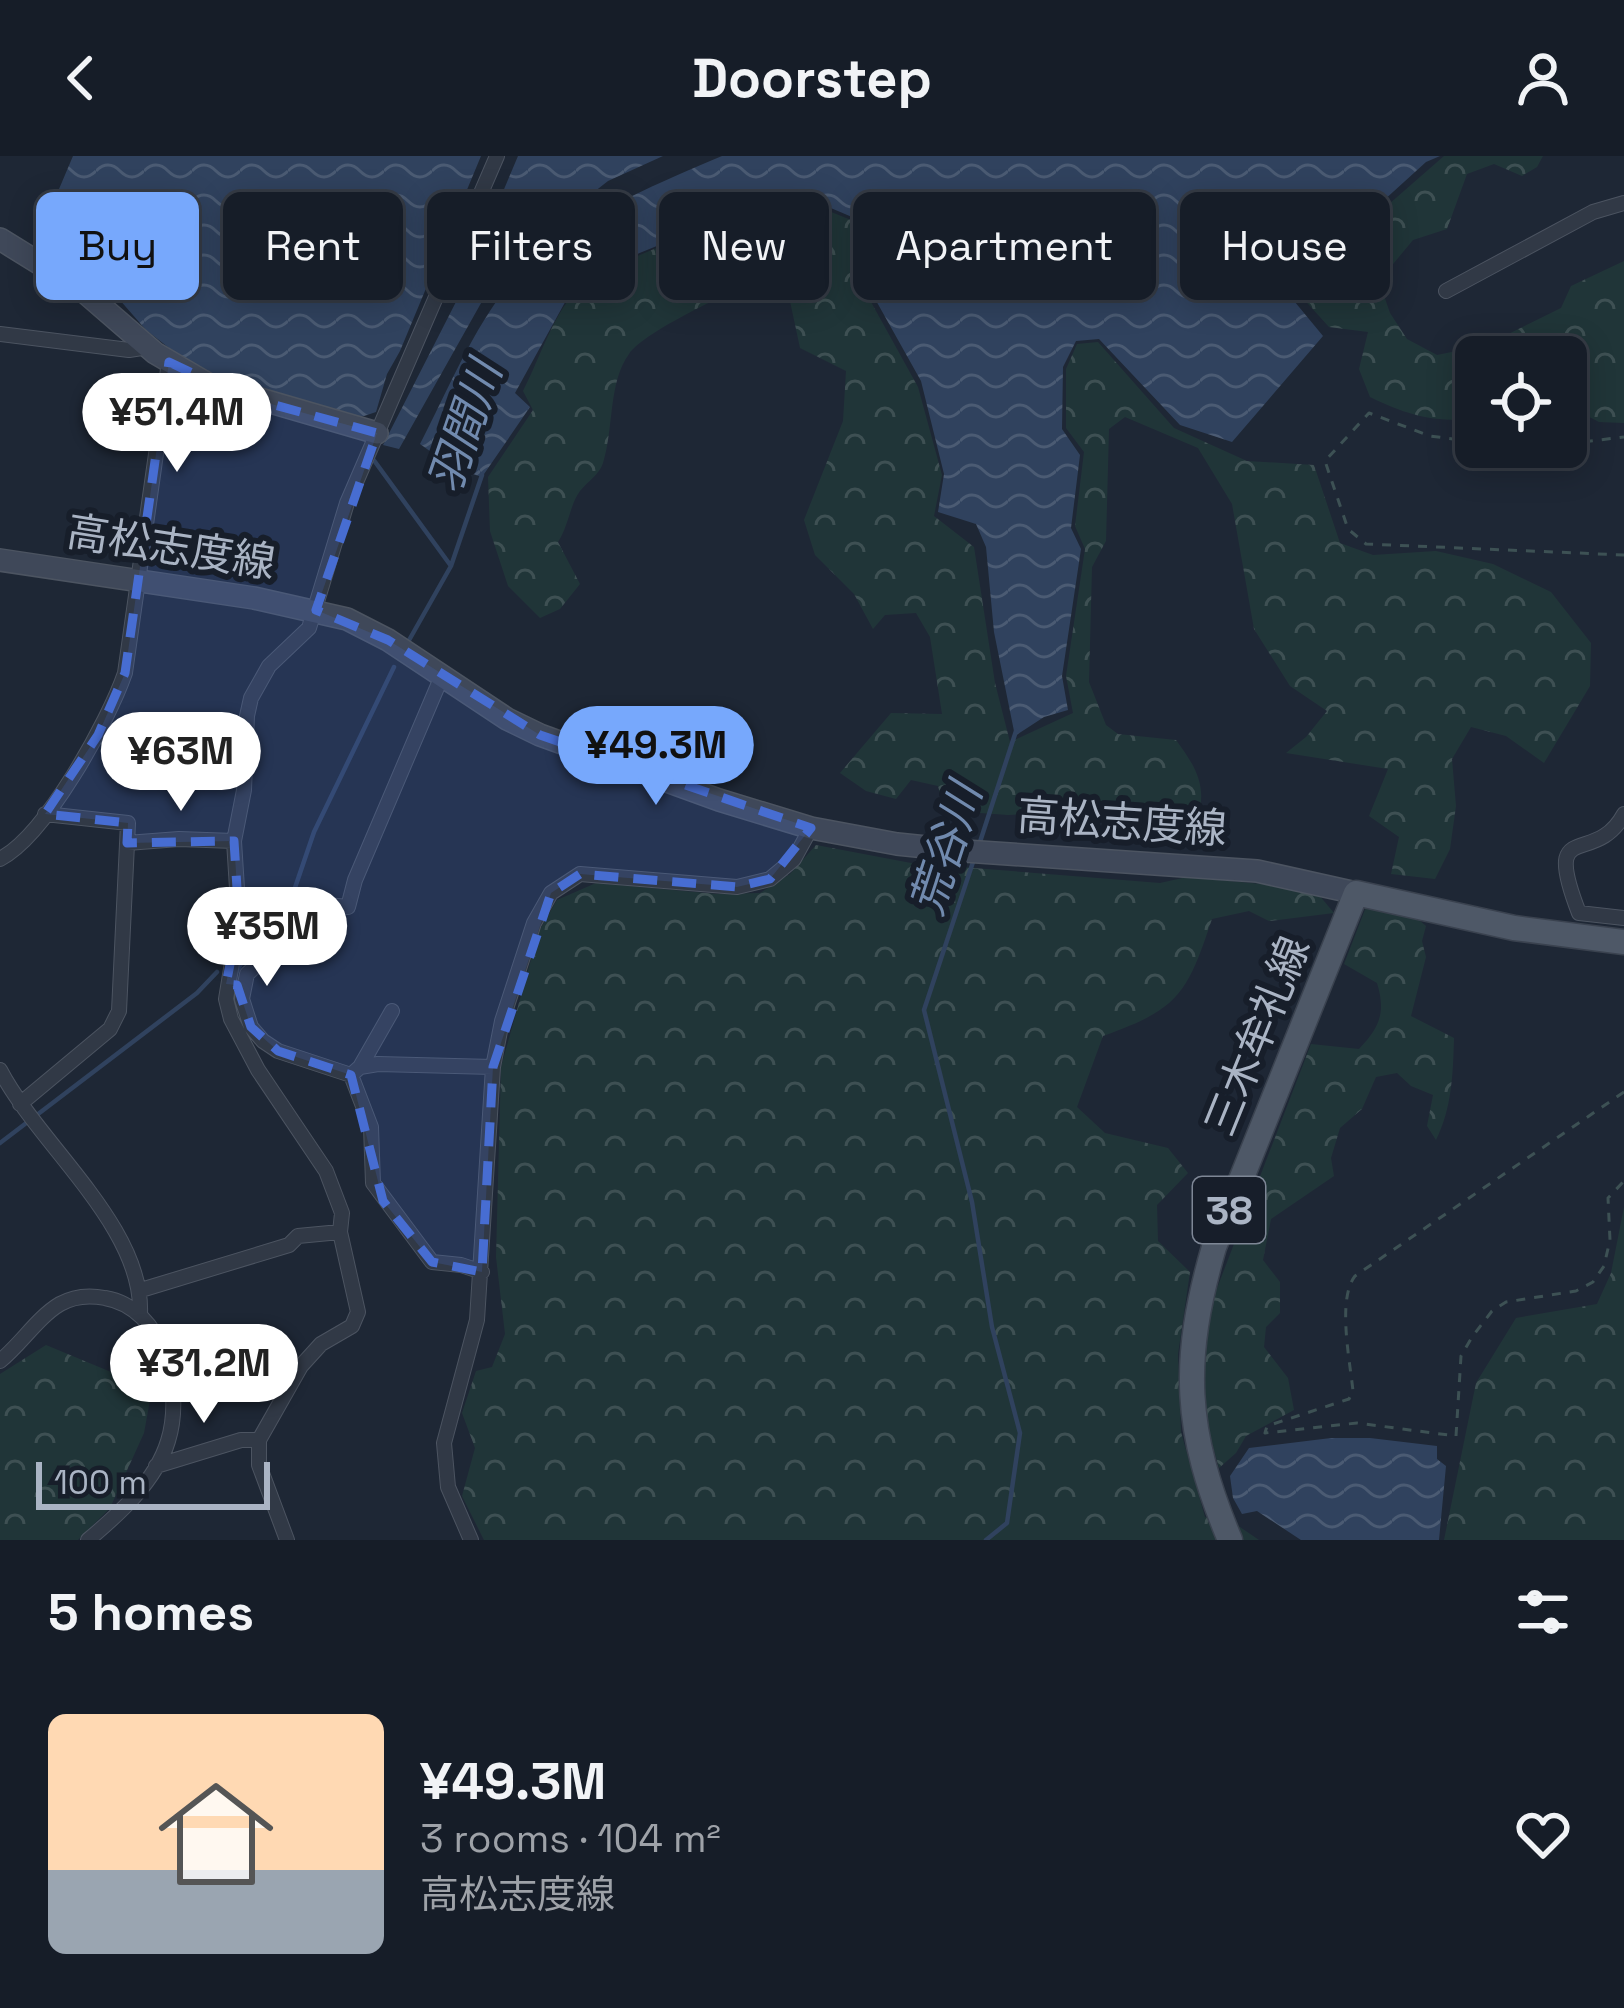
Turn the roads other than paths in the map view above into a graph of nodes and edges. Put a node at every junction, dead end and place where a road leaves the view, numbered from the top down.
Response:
1 (497, 156) edge
2 (1624, 203) edge
3 (0, 239) edge
4 (1446, 291) dead end
5 (0, 334) edge
6 (148, 347) junction
7 (169, 362) junction
8 (377, 434) junction
9 (0, 560) edge
10 (135, 580) junction
11 (316, 610) junction
12 (442, 676) junction
13 (45, 814) junction
14 (1624, 814) edge
15 (811, 828) junction
16 (234, 841) junction
17 (127, 843) junction
18 (0, 859) edge
19 (1356, 893) junction
20 (1624, 918) edge
21 (1624, 941) edge
22 (234, 985) junction
23 (392, 1011) dead end
24 (493, 1067) junction
25 (0, 1070) edge
26 (355, 1071) junction
27 (28, 1115) junction
28 (340, 1232) junction
29 (482, 1273) junction
30 (141, 1290) junction
31 (140, 1314) junction
32 (0, 1360) edge
33 (259, 1440) junction
34 (156, 1466) junction
35 (88, 1540) edge
36 (287, 1540) edge
37 (471, 1540) edge
38 (1230, 1540) edge

1 - 8 street
2 - 4 street
3 - 6 main road
5 - 6 street
6 - 7 main road
7 - 8 main road
7 - 10 street
8 - 11 street
9 - 10 main road, 高松志度線
10 - 11 main road, 高松志度線
10 - 13 street
11 - 12 main road, 高松志度線
11 - 16 street
12 - 15 main road, 高松志度線
12 - 22 street
13 - 17 street
13 - 18 street
14 - 20 street
15 - 19 main road, 高松志度線
15 - 24 street
16 - 17 street
16 - 22 street
17 - 27 street
19 - 21 main road
19 - 38 main road, 三木牟礼線 / 38
22 - 26 street
22 - 28 street
23 - 26 street
24 - 26 street
24 - 29 street
25 - 27 street
26 - 29 street
27 - 30 street
28 - 30 street
28 - 33 street
29 - 37 street
30 - 31 street
31 - 32 street
31 - 34 street
33 - 34 street
33 - 36 street
34 - 35 street

